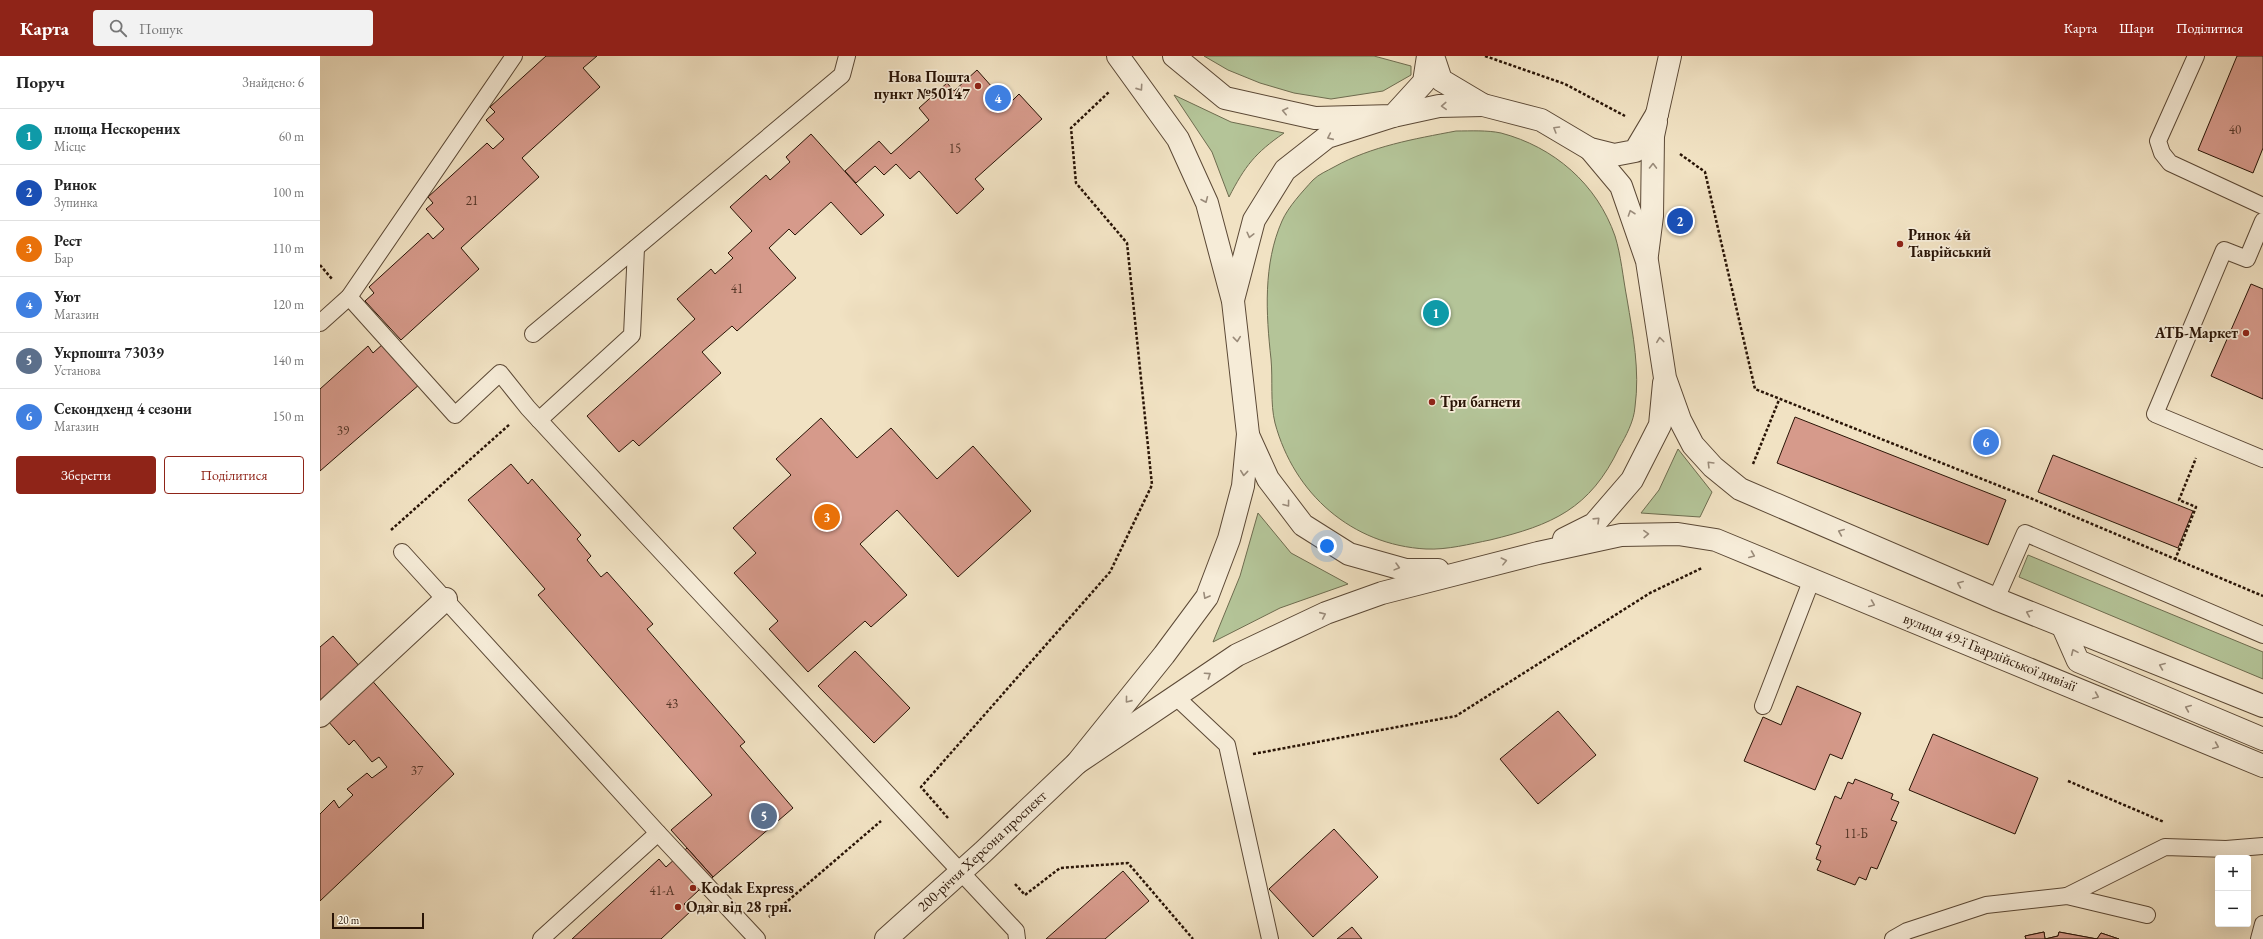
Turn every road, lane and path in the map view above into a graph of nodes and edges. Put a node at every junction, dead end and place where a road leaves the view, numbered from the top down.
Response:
1 (514, 56) edge
2 (847, 56) edge
3 (1118, 56) edge
4 (1174, 56) edge
5 (1428, 56) edge
6 (1432, 56) edge
7 (1485, 56) edge
8 (1670, 56) edge
9 (2196, 56) edge
10 (1109, 92) dead end
11 (1483, 105) junction
12 (1393, 116) junction
13 (1652, 127) junction
14 (1590, 149) junction
15 (2263, 206) edge
16 (2263, 221) edge
17 (636, 248) junction
18 (1647, 261) junction
19 (349, 297) junction
20 (1233, 301) junction
21 (320, 323) edge
22 (534, 334) dead end
23 (1665, 378) junction
24 (1779, 400) junction
25 (528, 408) junction
26 (539, 420) junction
27 (1248, 434) junction
28 (2196, 458) dead end
29 (2263, 459) edge
30 (1745, 480) junction
31 (402, 552) joint
32 (1538, 553) junction
33 (2175, 560) junction
34 (1702, 568) dead end
35 (1470, 570) junction
36 (1812, 579) junction
37 (2263, 596) edge
38 (446, 599) junction
39 (1996, 599) junction
40 (2063, 627) junction
41 (2263, 635) edge
42 (1176, 697) junction
43 (1763, 706) dead end
44 (2263, 706) edge
45 (320, 716) edge
46 (2263, 739) edge
47 (1230, 758) junction
48 (1077, 763) junction
49 (2263, 766) edge
50 (2068, 781) dead end
51 (921, 787) junction
52 (899, 806) junction
53 (948, 818) dead end
54 (2169, 824) dead end
55 (658, 833) junction
56 (2263, 846) edge
57 (961, 872) junction
58 (1015, 884) dead end
59 (2067, 896) junction
60 (2147, 915) dead end
61 (2263, 924) edge
62 (754, 936) edge
63 (541, 939) edge
64 (886, 939) edge
65 (1017, 939) edge
66 (1193, 939) edge
67 (1270, 939) edge
68 (1893, 939) edge
69 (2259, 939) edge

1 - 19 lane
2 - 17 lane
3 -> 20 street
12 -> 4 street
5 - 12 street
6 - 11 street
7 - 13 path
8 - 13 street
9 - 15 lane
10 - 51 path
11 -> 12 street
14 -> 11 street
12 -> 20 street
13 - 14 street
18 -> 13 street
13 - 24 path
18 -> 14 street
16 - 29 lane
17 - 22 lane
17 - 26 lane
23 -> 18 street
19 - 21 lane
19 - 25 lane
20 -> 27 street
30 -> 23 street
32 -> 23 street
24 - 30 path
24 - 33 path
25 - 26 lane
25 - 31 path
26 - 52 lane
27 -> 35 street
27 -> 48 street
28 - 33 path
39 -> 30 street
31 - 38 lane
35 -> 32 street
32 -> 36 street, вулиця 49-ї Гвардійської дивізії
33 - 37 path
34 - 47 path
42 -> 35 street
36 - 43 lane
36 -> 49 street, вулиця 49-ї Гвардійської дивізії
38 - 45 street
38 - 55 lane
40 -> 39 street
39 - 41 lane
44 -> 40 street
46 -> 40 street
42 - 47 lane
42 - 48 street
47 - 67 lane
48 - 57 street, 200-річчя Херсона проспект
50 - 54 path
51 - 52 path
51 - 53 path
52 - 57 lane
52 - 62 path
55 - 62 lane
55 - 63 lane
56 - 59 lane
57 - 64 street, 200-річчя Херсона проспект
57 - 65 lane
58 - 66 path
59 - 60 lane
59 - 68 lane
61 - 69 lane

